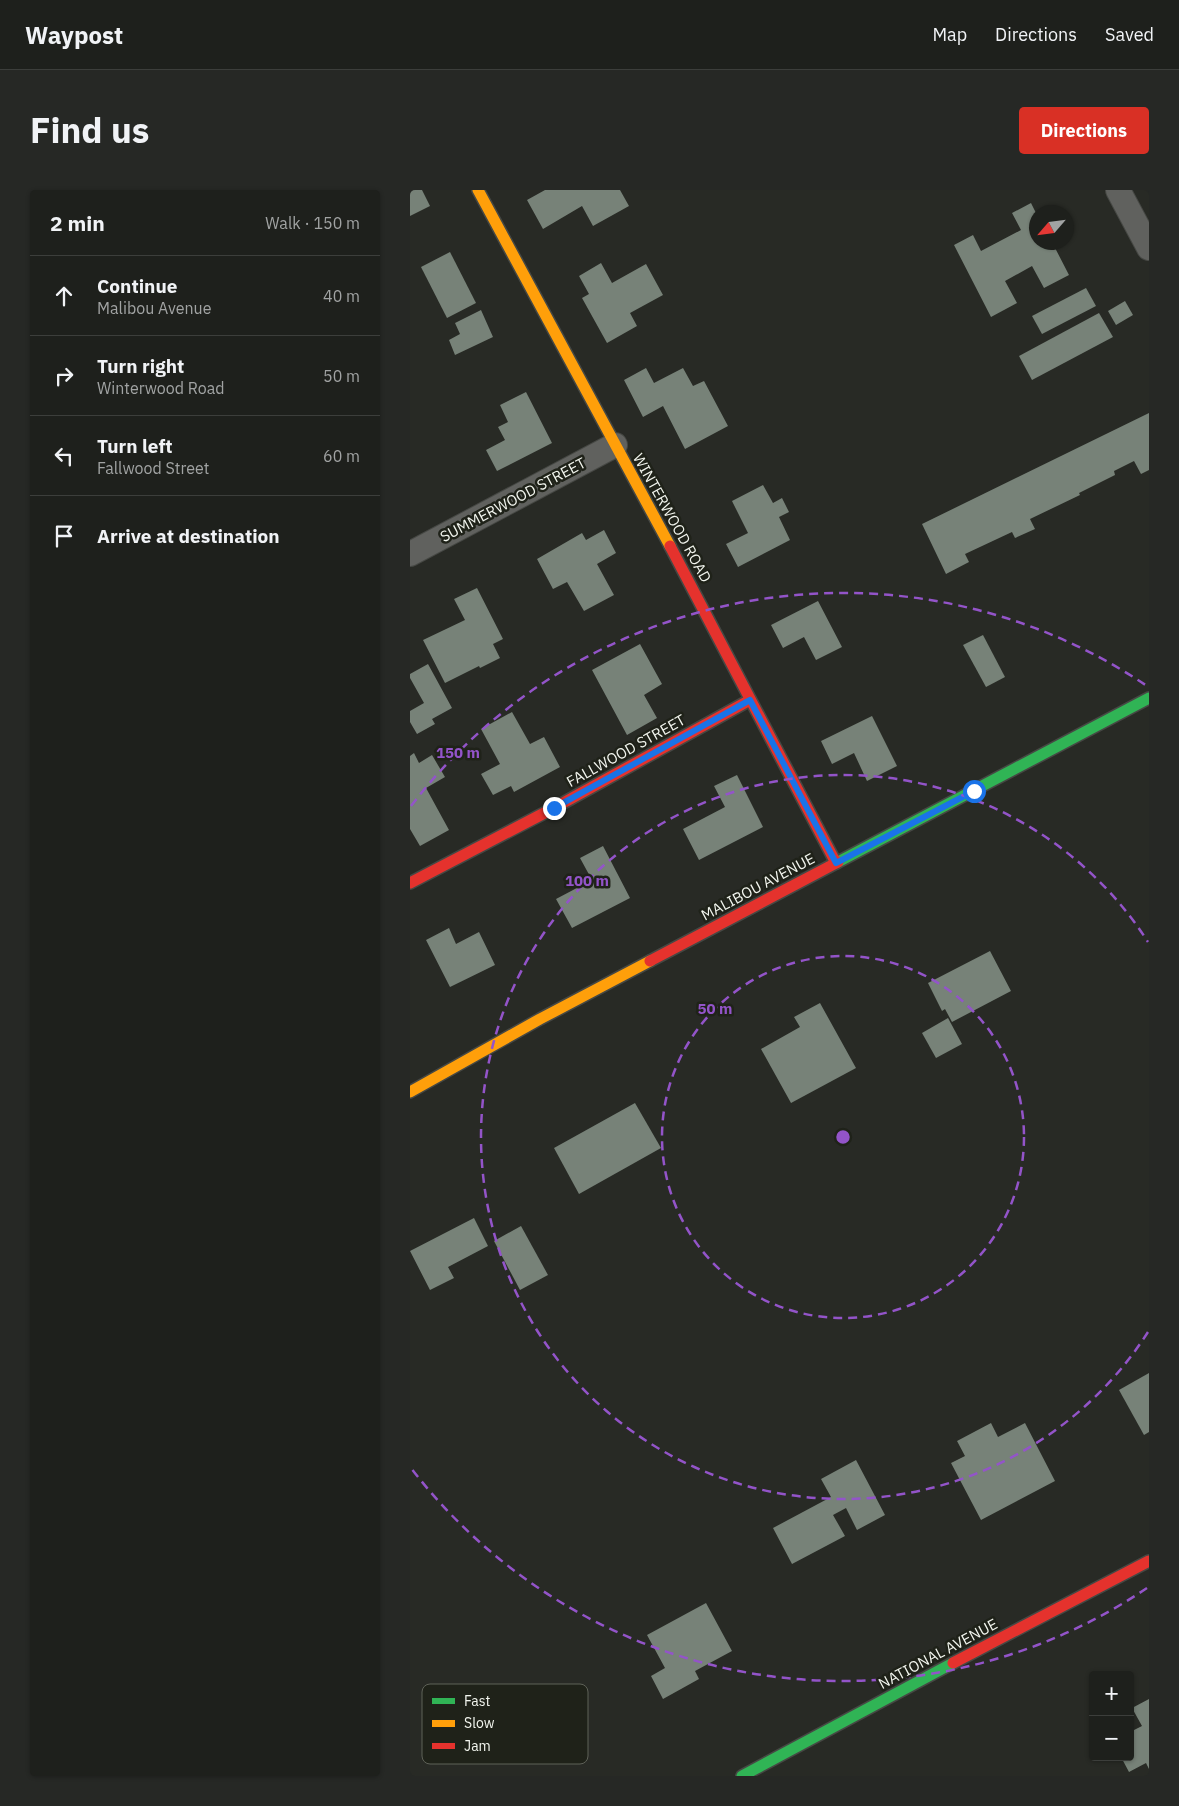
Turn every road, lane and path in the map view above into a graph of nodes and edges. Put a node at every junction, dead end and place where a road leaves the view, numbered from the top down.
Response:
1 (478, 190) edge
2 (1118, 190) edge
3 (1149, 248) edge
4 (615, 445) junction
5 (410, 554) edge
6 (1149, 698) edge
7 (750, 700) junction
8 (836, 863) junction
9 (410, 883) edge
10 (410, 1092) edge
11 (1149, 1561) edge
12 (742, 1776) edge

1 - 4 street, WINTERWOOD ROAD
2 - 3 street
4 - 5 street, SUMMERWOOD STREET
4 - 7 street, WINTERWOOD ROAD
6 - 8 street, MALIBOU AVENUE
7 - 8 street, WINTERWOOD ROAD
7 - 9 street, FALLWOOD STREET
8 - 10 street, MALIBOU AVENUE
11 - 12 street, NATIONAL AVENUE

